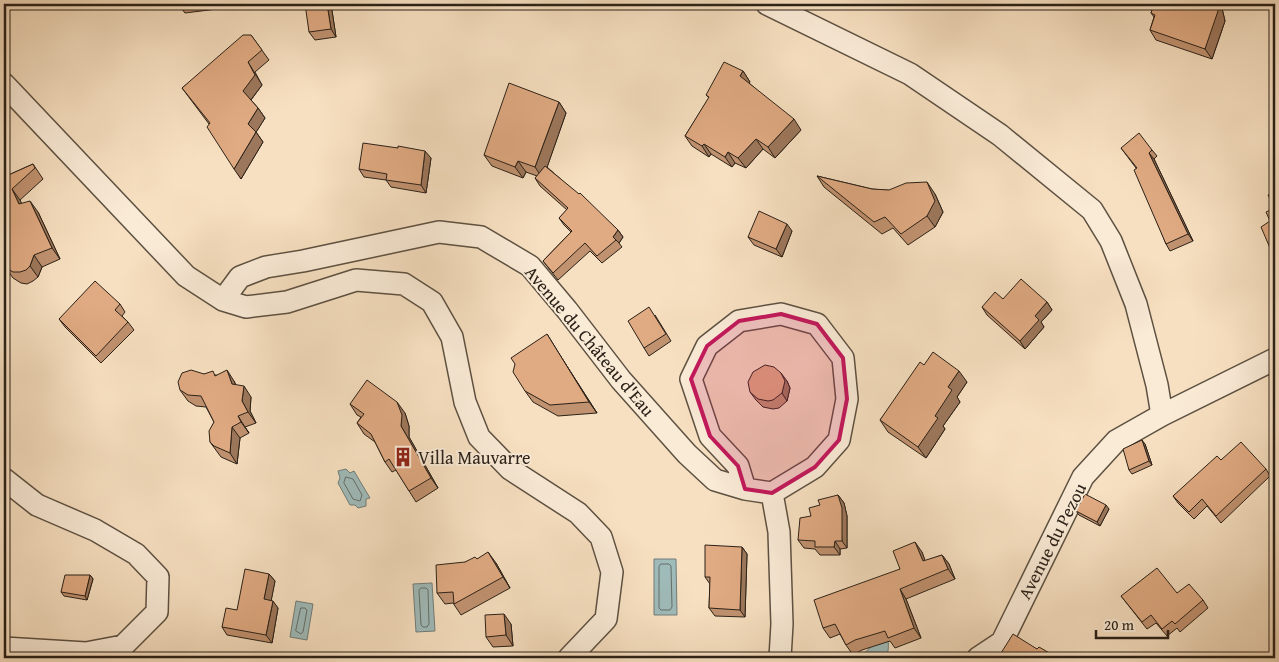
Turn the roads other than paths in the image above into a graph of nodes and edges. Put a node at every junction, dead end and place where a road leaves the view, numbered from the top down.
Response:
1 (767, 4) edge
2 (4, 84) edge
3 (223, 300) junction
4 (1275, 359) edge
5 (1162, 415) junction
6 (4, 479) edge
7 (745, 489) junction
8 (772, 493) junction
9 (4, 648) edge
10 (570, 658) edge
11 (780, 658) edge
12 (978, 658) edge

1 - 5 street
2 - 3 street
3 - 7 street, Avenue du Château d'Eau
3 - 10 street
4 - 5 street, Avenue du Pezou
5 - 12 street, Avenue du Pezou
6 - 9 street
7 - 8 street, Avenue du Château d'Eau
7 - 8 street
8 - 11 street

